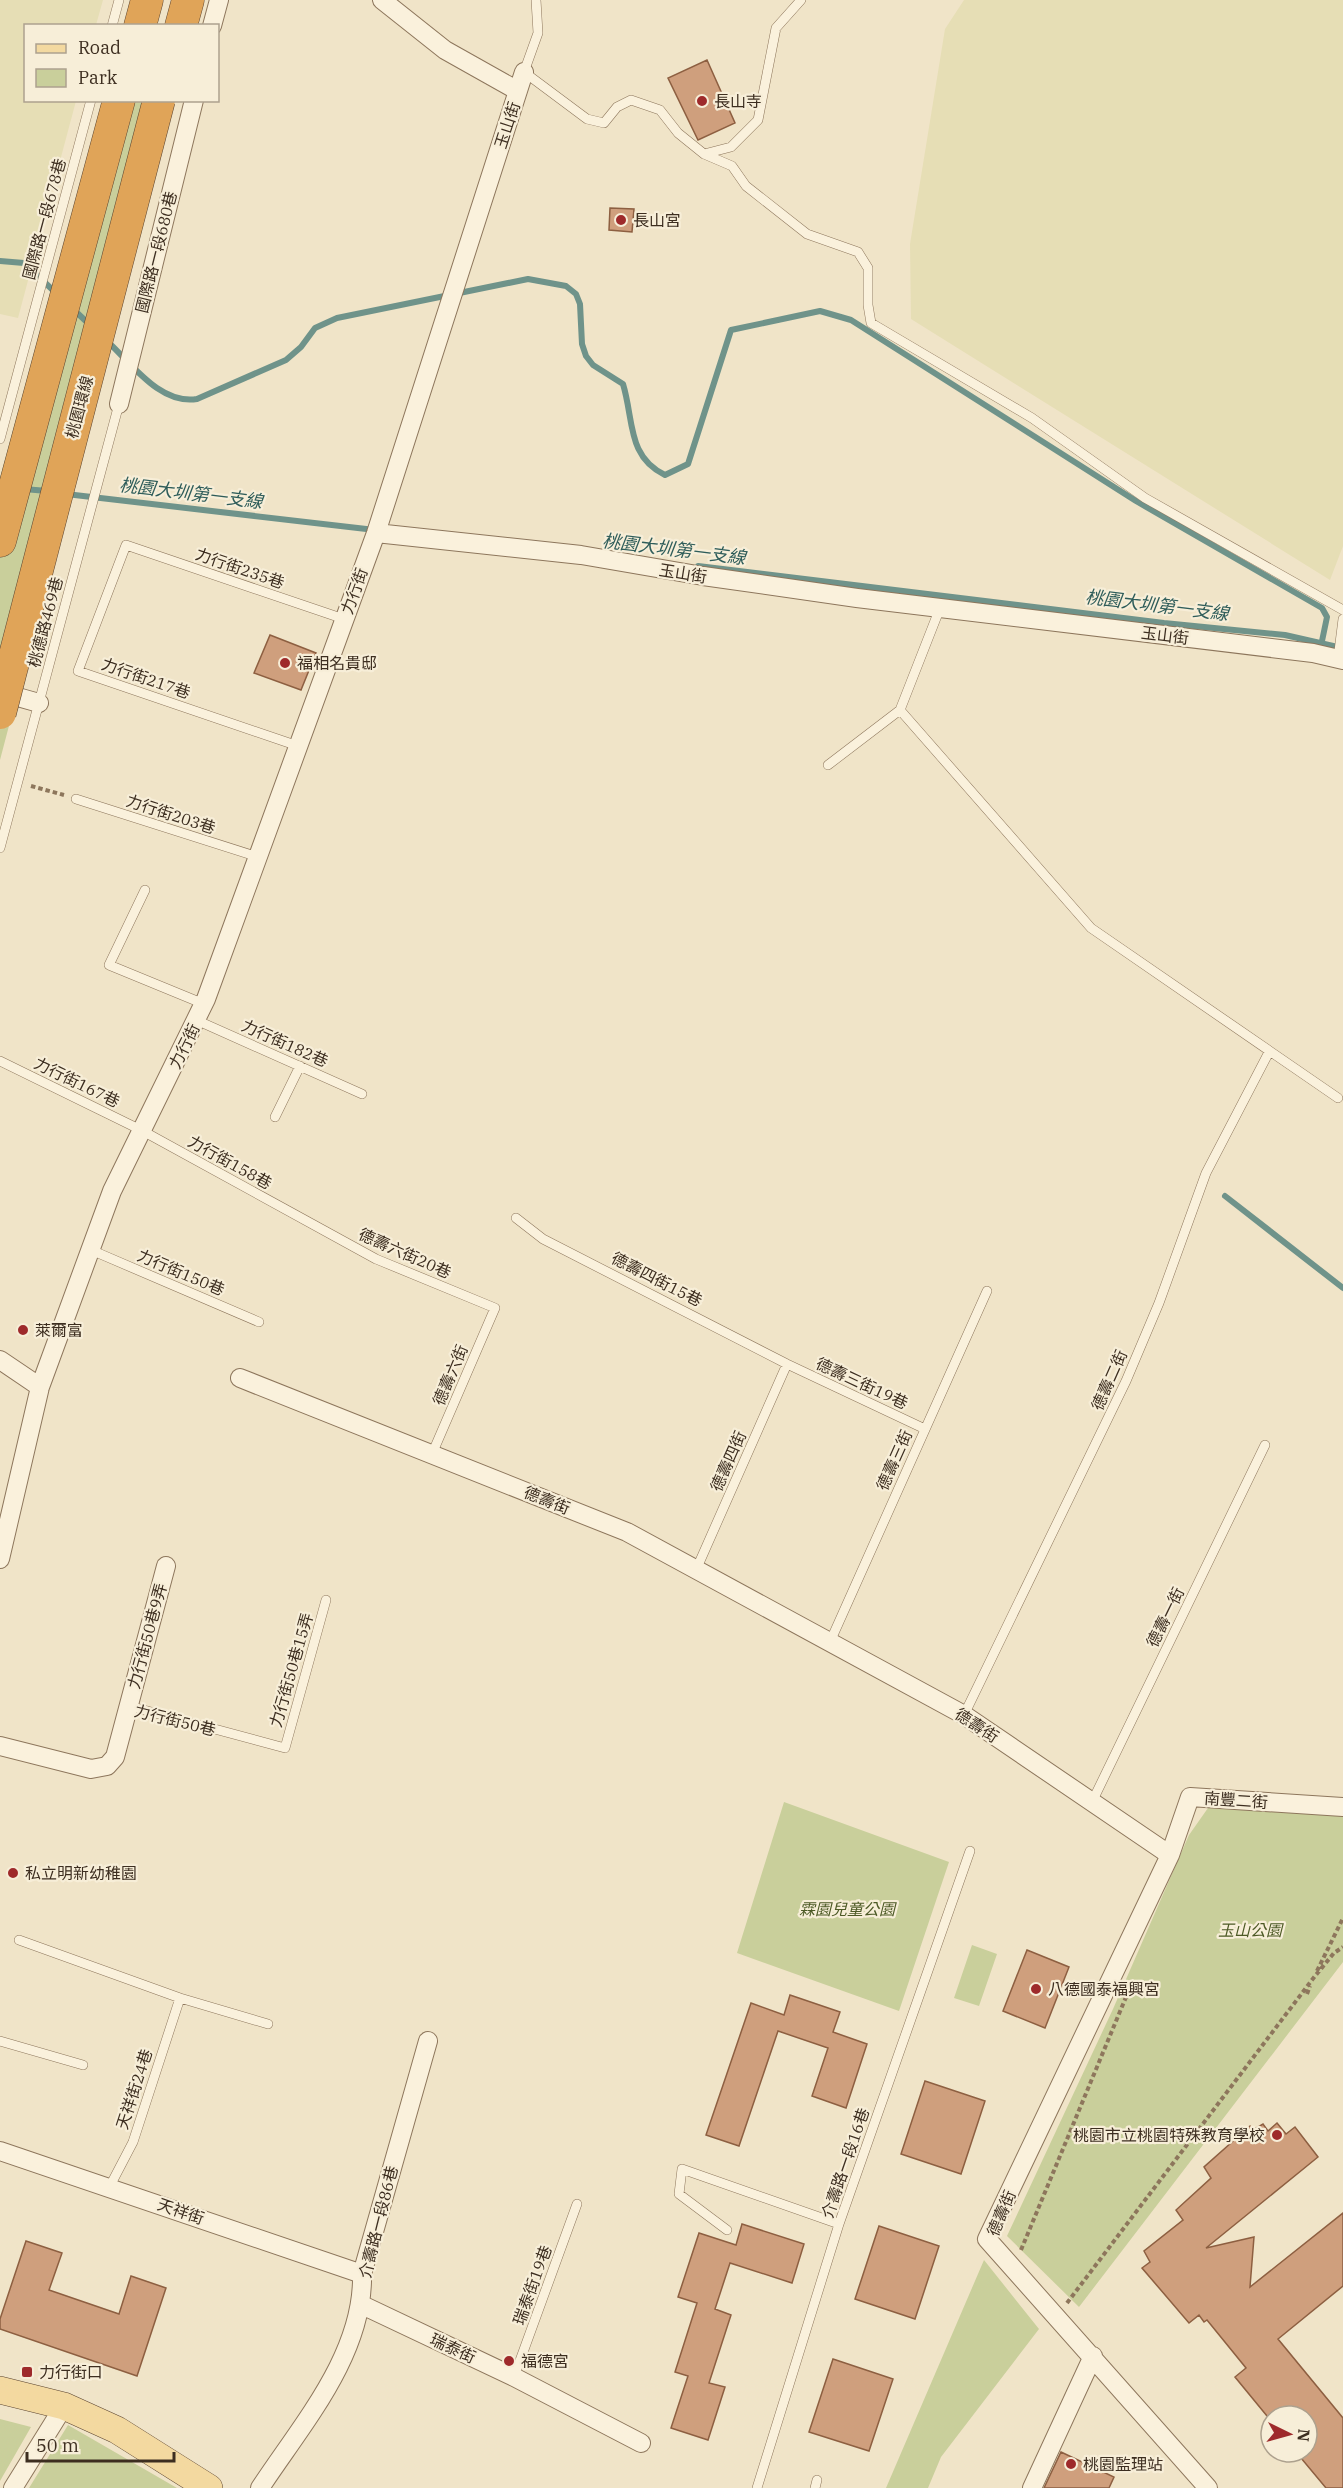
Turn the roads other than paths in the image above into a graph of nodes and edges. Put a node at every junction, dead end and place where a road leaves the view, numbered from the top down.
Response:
1 (118, 0) edge
2 (147, 0) edge
3 (188, 0) edge
4 (219, 0) edge
5 (382, 0) edge
6 (536, 0) edge
7 (801, 0) edge
8 (112, 24) edge
9 (141, 24) edge
10 (182, 24) edge
11 (213, 24) edge
12 (524, 72) junction
13 (518, 91) junction
14 (90, 102) edge
15 (118, 102) edge
16 (158, 102) edge
17 (194, 102) edge
18 (704, 154) junction
19 (119, 404) joint
20 (0, 439) edge
21 (376, 532) junction
22 (0, 542) edge
23 (126, 545) joint
24 (940, 608) junction
25 (1343, 610) edge
26 (1343, 619) edge
27 (344, 620) junction
28 (1341, 659) edge
29 (0, 692) edge
30 (39, 703) junction
31 (900, 710) junction
32 (0, 713) edge
33 (298, 746) junction
34 (828, 765) dead end
35 (76, 799) road end
36 (0, 848) edge
37 (258, 857) junction
38 (145, 890) dead end
39 (200, 1012) junction
40 (1269, 1052) junction
41 (0, 1061) edge
42 (300, 1066) junction
43 (362, 1094) dead end
44 (1338, 1098) dead end
45 (275, 1117) dead end
46 (141, 1131) junction
47 (516, 1218) dead end
48 (306, 1221) joint
49 (91, 1250) junction
50 (987, 1291) dead end
51 (495, 1308) joint
52 (259, 1322) dead end
53 (0, 1360) edge
54 (787, 1364) junction
55 (240, 1378) dead end
56 (40, 1387) junction
57 (925, 1429) junction
58 (1265, 1445) dead end
59 (432, 1454) junction
60 (0, 1559) edge
61 (166, 1566) dead end
62 (696, 1570) junction
63 (327, 1600) dead end
64 (830, 1642) junction
65 (129, 1706) junction
66 (964, 1715) junction
67 (0, 1746) edge
68 (285, 1748) joint
69 (1092, 1802) junction
70 (1343, 1807) edge
71 (970, 1851) dead end
72 (1170, 1855) junction
73 (19, 1940) dead end
74 (180, 1998) junction
75 (268, 2024) dead end
76 (0, 2041) edge
77 (428, 2041) dead end
78 (84, 2066) dead end
79 (0, 2151) edge
80 (110, 2186) junction
81 (577, 2204) dead end
82 (839, 2224) junction
83 (727, 2230) dead end
84 (362, 2274) junction
85 (360, 2304) junction
86 (1093, 2356) junction
87 (514, 2378) junction
88 (0, 2390) edge
89 (64, 2406) junction
90 (641, 2444) dead end
91 (13, 2488) edge
92 (209, 2488) edge
93 (260, 2488) edge
94 (758, 2488) edge
95 (1032, 2488) edge
96 (1208, 2488) edge

1 - 8 lane
2 - 9 highway
3 - 10 highway
4 - 11 street
5 - 13 street, 玉山街
6 - 12 lane
7 - 18 lane
12 - 13 street, 玉山街
12 - 18 lane
13 - 21 street, 玉山街
14 - 20 lane, 國際路一段678巷
15 - 22 highway
16 - 32 highway, 桃園環線, bridge
17 - 19 street, 國際路一段680巷
18 - 25 lane
19 - 30 lane, 桃德路469巷
21 - 24 street, 玉山街
21 - 27 street, 力行街
23 - 27 lane, 力行街235巷
23 - 33 lane, 力行街217巷
24 - 28 street, 玉山街
24 - 31 lane
26 - 28 lane
27 - 33 street, 力行街
29 - 30 street
30 - 36 lane, 桃德路469巷
31 - 34 lane
31 - 40 lane
33 - 37 street, 力行街
35 - 37 lane, 力行街203巷
37 - 39 street, 力行街
38 - 39 lane, 力行街182巷
39 - 42 lane, 力行街182巷
39 - 46 street, 力行街
40 - 44 lane
40 - 66 lane, 德壽二街
41 - 46 lane, 力行街167巷
42 - 43 lane, 力行街182巷
42 - 45 lane
46 - 48 lane, 力行街158巷
46 - 49 street, 力行街
47 - 54 lane, 德壽四街15巷
48 - 51 lane, 德壽六街20巷
49 - 52 lane, 力行街150巷
49 - 56 street, 力行街
50 - 57 lane, 德壽三街
51 - 59 lane, 德壽六街
53 - 56 street
54 - 57 lane, 德壽三街19巷
54 - 62 lane, 德壽四街
55 - 59 street, 德壽街
56 - 60 street, 力行街
57 - 64 lane, 德壽三街
58 - 69 lane, 德壽一街
59 - 62 street, 德壽街
61 - 65 street, 力行街50巷9弄
62 - 64 street, 德壽街
63 - 68 lane, 力行街50巷15弄
64 - 66 street, 德壽街
65 - 67 street, 力行街50巷
65 - 68 lane, 力行街50巷
66 - 69 street, 德壽街
69 - 72 street, 德壽街
70 - 72 street, 南豐二街
71 - 82 lane, 介壽路一段16巷
72 - 86 street, 德壽街
73 - 74 lane
74 - 75 lane
74 - 80 lane, 天祥街24巷
76 - 78 lane
77 - 84 street, 介壽路一段86巷
79 - 80 street, 天祥街
80 - 84 street, 天祥街
81 - 87 lane, 瑞泰街19巷
82 - 83 lane
82 - 94 lane, 介壽路一段16巷
84 - 85 street, 介壽路一段86巷
85 - 87 street, 瑞泰街
85 - 93 street, 介壽路一段86巷
86 - 95 street
86 - 96 street, 德壽街
87 - 90 street, 瑞泰街
88 - 89 main road
89 - 91 street
89 - 92 main road

